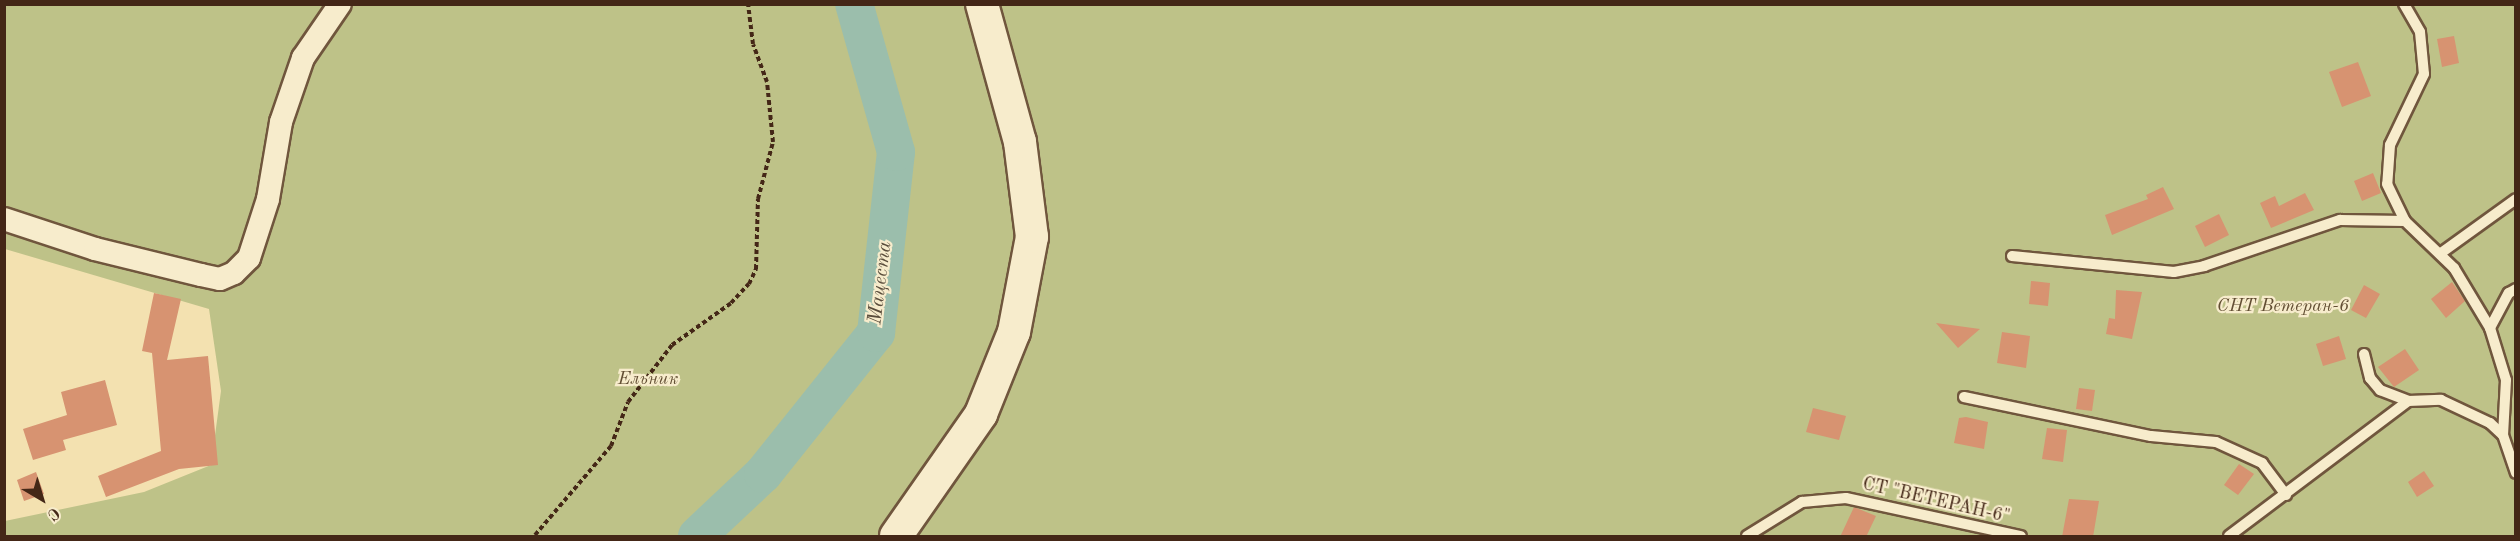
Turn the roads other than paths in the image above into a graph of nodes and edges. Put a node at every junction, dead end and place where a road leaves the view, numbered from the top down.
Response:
1 (340, 4) edge
2 (982, 4) edge
3 (2404, 4) edge
4 (2516, 199) edge
5 (4, 219) edge
6 (2405, 221) junction
7 (2441, 253) junction
8 (2012, 256) dead end
9 (2516, 289) edge
10 (2490, 328) junction
11 (2364, 354) dead end
12 (1964, 397) dead end
13 (2408, 401) junction
14 (2503, 435) junction
15 (2516, 473) edge
16 (2286, 495) junction
17 (896, 537) edge
18 (1747, 537) edge
19 (2021, 537) edge
20 (2229, 537) edge

1 - 5 street
2 - 17 street
3 - 6 lane
4 - 7 lane
6 - 7 lane
6 - 8 lane
7 - 10 lane
9 - 10 lane
10 - 14 lane
11 - 13 lane
12 - 16 lane
13 - 14 lane
13 - 16 lane
14 - 15 lane
16 - 20 lane
18 - 19 lane, СТ "ВЕТЕРАН-6"

